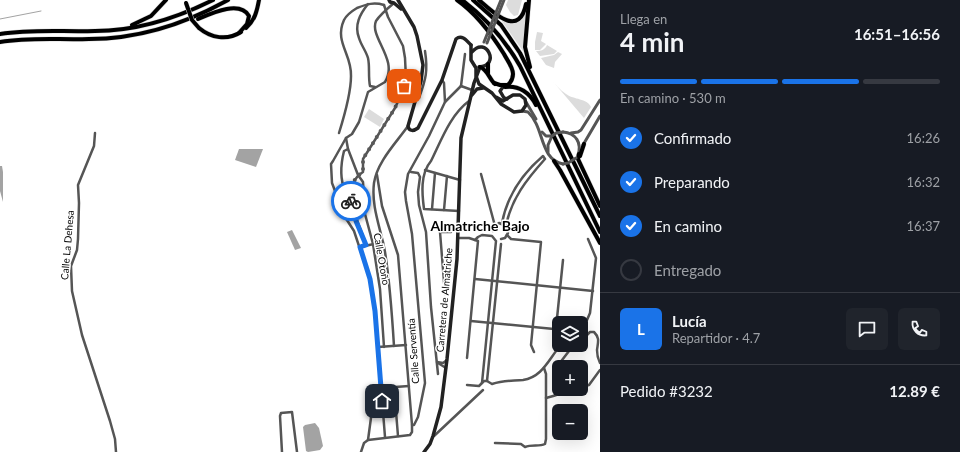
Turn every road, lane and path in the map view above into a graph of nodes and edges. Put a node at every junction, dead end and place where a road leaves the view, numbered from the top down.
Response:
1 (166, 0) edge
2 (213, 0) edge
3 (228, 0) edge
4 (259, 0) edge
5 (389, 0) edge
6 (457, 0) edge
7 (462, 0) edge
8 (473, 0) edge
9 (479, 0) edge
10 (500, 0) edge
11 (504, 0) edge
12 (528, 0) edge
13 (186, 1) edge
14 (396, 1) edge
15 (368, 4) junction
16 (384, 5) junction
17 (386, 11) junction
18 (110, 31) junction
19 (239, 33) junction
20 (0, 34) edge
21 (142, 34) junction
22 (0, 42) edge
23 (485, 42) junction
24 (471, 45) junction
25 (480, 47) junction
26 (488, 50) junction
27 (425, 51) dead end
28 (472, 52) junction
29 (465, 54) dead end
30 (473, 64) junction
31 (488, 64) junction
32 (480, 67) junction
33 (488, 74) junction
34 (476, 76) junction
35 (442, 80) junction
36 (494, 83) junction
37 (461, 86) junction
38 (376, 87) junction
39 (503, 87) junction
40 (484, 88) junction
41 (472, 90) junction
42 (496, 97) junction
43 (507, 99) junction
44 (415, 100) junction
45 (470, 100) junction
46 (600, 100) edge
47 (544, 101) junction
48 (445, 102) junction
49 (526, 102) junction
50 (522, 111) junction
51 (600, 116) edge
52 (408, 126) junction
53 (95, 133) dead end
54 (339, 133) dead end
55 (571, 133) junction
56 (551, 137) junction
57 (346, 138) junction
58 (556, 141) junction
59 (584, 144) junction
60 (348, 149) junction
61 (577, 156) junction
62 (553, 160) junction
63 (580, 162) junction
64 (425, 170) junction
65 (410, 172) junction
66 (435, 173) junction
67 (481, 174) dead end
68 (358, 175) junction
69 (377, 175) junction
70 (447, 176) junction
71 (460, 180) junction
72 (351, 203) junction
73 (600, 206) edge
74 (432, 210) junction
75 (444, 210) junction
76 (459, 211) junction
77 (600, 216) edge
78 (502, 223) junction
79 (495, 226) junction
80 (506, 226) junction
81 (493, 231) dead end
82 (451, 232) dead end
83 (600, 232) edge
84 (507, 235) junction
85 (458, 238) junction
86 (501, 239) dead end
87 (588, 239) dead end
88 (476, 240) junction
89 (383, 242) junction
90 (600, 243) edge
91 (373, 244) junction
92 (501, 244) dead end
93 (366, 245) junction
94 (360, 247) junction
95 (563, 260) dead end
96 (475, 279) junction
97 (492, 281) junction
98 (497, 281) junction
99 (537, 285) junction
100 (560, 288) junction
101 (593, 291) junction
102 (445, 294) dead end
103 (588, 318) edge
104 (471, 321) junction
105 (488, 323) junction
106 (493, 324) junction
107 (533, 327) junction
108 (588, 334) edge
109 (406, 344) junction
110 (394, 346) junction
111 (378, 347) junction
112 (384, 347) junction
113 (534, 352) dead end
114 (556, 352) edge
115 (568, 352) edge
116 (467, 358) dead end
117 (447, 360) junction
118 (562, 360) edge
119 (437, 362) junction
120 (600, 363) edge
121 (446, 368) junction
122 (544, 368) junction
123 (600, 370) edge
124 (438, 374) dead end
125 (487, 381) junction
126 (482, 383) junction
127 (467, 385) dead end
128 (588, 385) edge
129 (408, 386) junction
130 (394, 387) junction
131 (375, 388) dead end
132 (381, 388) junction
133 (483, 390) dead end
134 (555, 396) edge
135 (546, 398) junction
136 (412, 425) junction
137 (398, 436) junction
138 (434, 436) junction
139 (385, 437) junction
140 (368, 440) junction
141 (495, 443) dead end
142 (116, 452) edge
143 (282, 452) edge
144 (297, 452) edge
145 (361, 452) edge
146 (424, 452) edge

1 - 18 highway
2 - 18 highway
3 - 21 highway
4 - 19 highway
5 - 14 main road
5 - 16 street
6 - 36 highway
7 - 58 highway
8 - 47 highway
9 - 12 highway
10 - 23 street, bridge
11 - 23 street, bridge
12 - 47 highway
13 - 19 highway, bridge
14 - 17 street
14 - 44 main road
15 - 16 street
15 - 38 street
15 - 54 street
16 - 17 street
17 - 38 street
17 - 68 street
18 - 20 highway
19 - 21 highway
21 - 22 highway
23 - 25 street
23 - 26 street
24 - 25 main road
24 - 28 main road
24 - 35 main road
25 - 26 main road
25 - 28 main road
26 - 31 main road
27 - 44 street
28 - 30 main road
29 - 37 street
30 - 32 main road
30 - 34 main road
31 - 32 main road
31 - 33 highway
32 - 33 highway
32 - 34 main road, Carretera de Almatriche
33 - 36 highway
34 - 40 main road
34 - 41 main road, Carretera de Almatriche
35 - 48 street
35 - 52 main road
36 - 39 highway
37 - 41 street
37 - 48 street
38 - 57 street
39 - 43 main road
39 - 58 highway
40 - 42 main road
40 - 45 main road
41 - 45 main road, Carretera de Almatriche
42 - 43 main road
42 - 50 main road
43 - 49 main road
44 - 52 main road
45 - 64 street
45 - 71 main road, Carretera de Almatriche
46 - 55 street
47 - 77 highway
48 - 65 street, Calle Serventía
49 - 50 main road
49 - 56 street
50 - 62 street
51 - 59 street
52 - 69 street
53 - 142 street, Calle La Dehesa
55 - 56 street, bridge
55 - 61 street
56 - 62 street
57 - 60 street, Calle Otoño
57 - 94 street
58 - 83 highway
59 - 61 street
59 - 63 highway
60 - 68 street, Calle Otoño
60 - 72 street
61 - 62 street, bridge
61 - 63 highway
62 - 90 highway
63 - 73 highway
64 - 66 street
64 - 74 street
65 - 119 street
65 - 136 street, Calle Serventía
66 - 70 street
66 - 74 street
67 - 79 street
68 - 72 street
68 - 91 street, Calle Otoño
69 - 89 street
69 - 109 street, Calle Serventía
70 - 71 street
70 - 75 street
71 - 76 main road, Carretera de Almatriche
72 - 93 street
74 - 75 street
75 - 76 street
76 - 85 main road, Carretera de Almatriche
78 - 79 street
78 - 80 street
78 - 80 street
79 - 81 street
80 - 84 street
82 - 102 street
84 - 86 street
84 - 99 street
85 - 88 street
85 - 117 main road, Carretera de Almatriche
87 - 101 street
88 - 96 street
88 - 97 street
89 - 91 street
89 - 110 street
91 - 93 street
91 - 112 street, Calle Otoño
92 - 98 street
93 - 94 street
94 - 111 street
95 - 100 street
96 - 97 street
96 - 104 street
97 - 98 street
97 - 105 street
98 - 99 street
98 - 106 street
99 - 100 street
99 - 107 street
100 - 101 street
100 - 107 street
101 - 103 street
104 - 105 street
104 - 116 street
105 - 106 street
105 - 126 street
106 - 107 street
106 - 125 street
107 - 113 street
108 - 120 street
109 - 110 street
109 - 129 street, Calle Serventía
110 - 112 street
111 - 112 street
111 - 132 street
114 - 122 street
115 - 118 street
117 - 119 street
117 - 121 main road, Carretera de Almatriche
119 - 121 street
119 - 124 street
121 - 138 main road, Carretera de Almatriche
122 - 125 street
122 - 135 street
123 - 128 street
125 - 126 street
126 - 127 street
129 - 130 street
129 - 136 street, Calle Serventía
130 - 132 street
130 - 137 street
131 - 140 street
132 - 139 street
133 - 138 street
134 - 135 street
135 - 141 street
136 - 137 street
137 - 139 street
138 - 146 main road, Carretera de Almatriche
139 - 140 street
140 - 145 street
143 - 144 street

